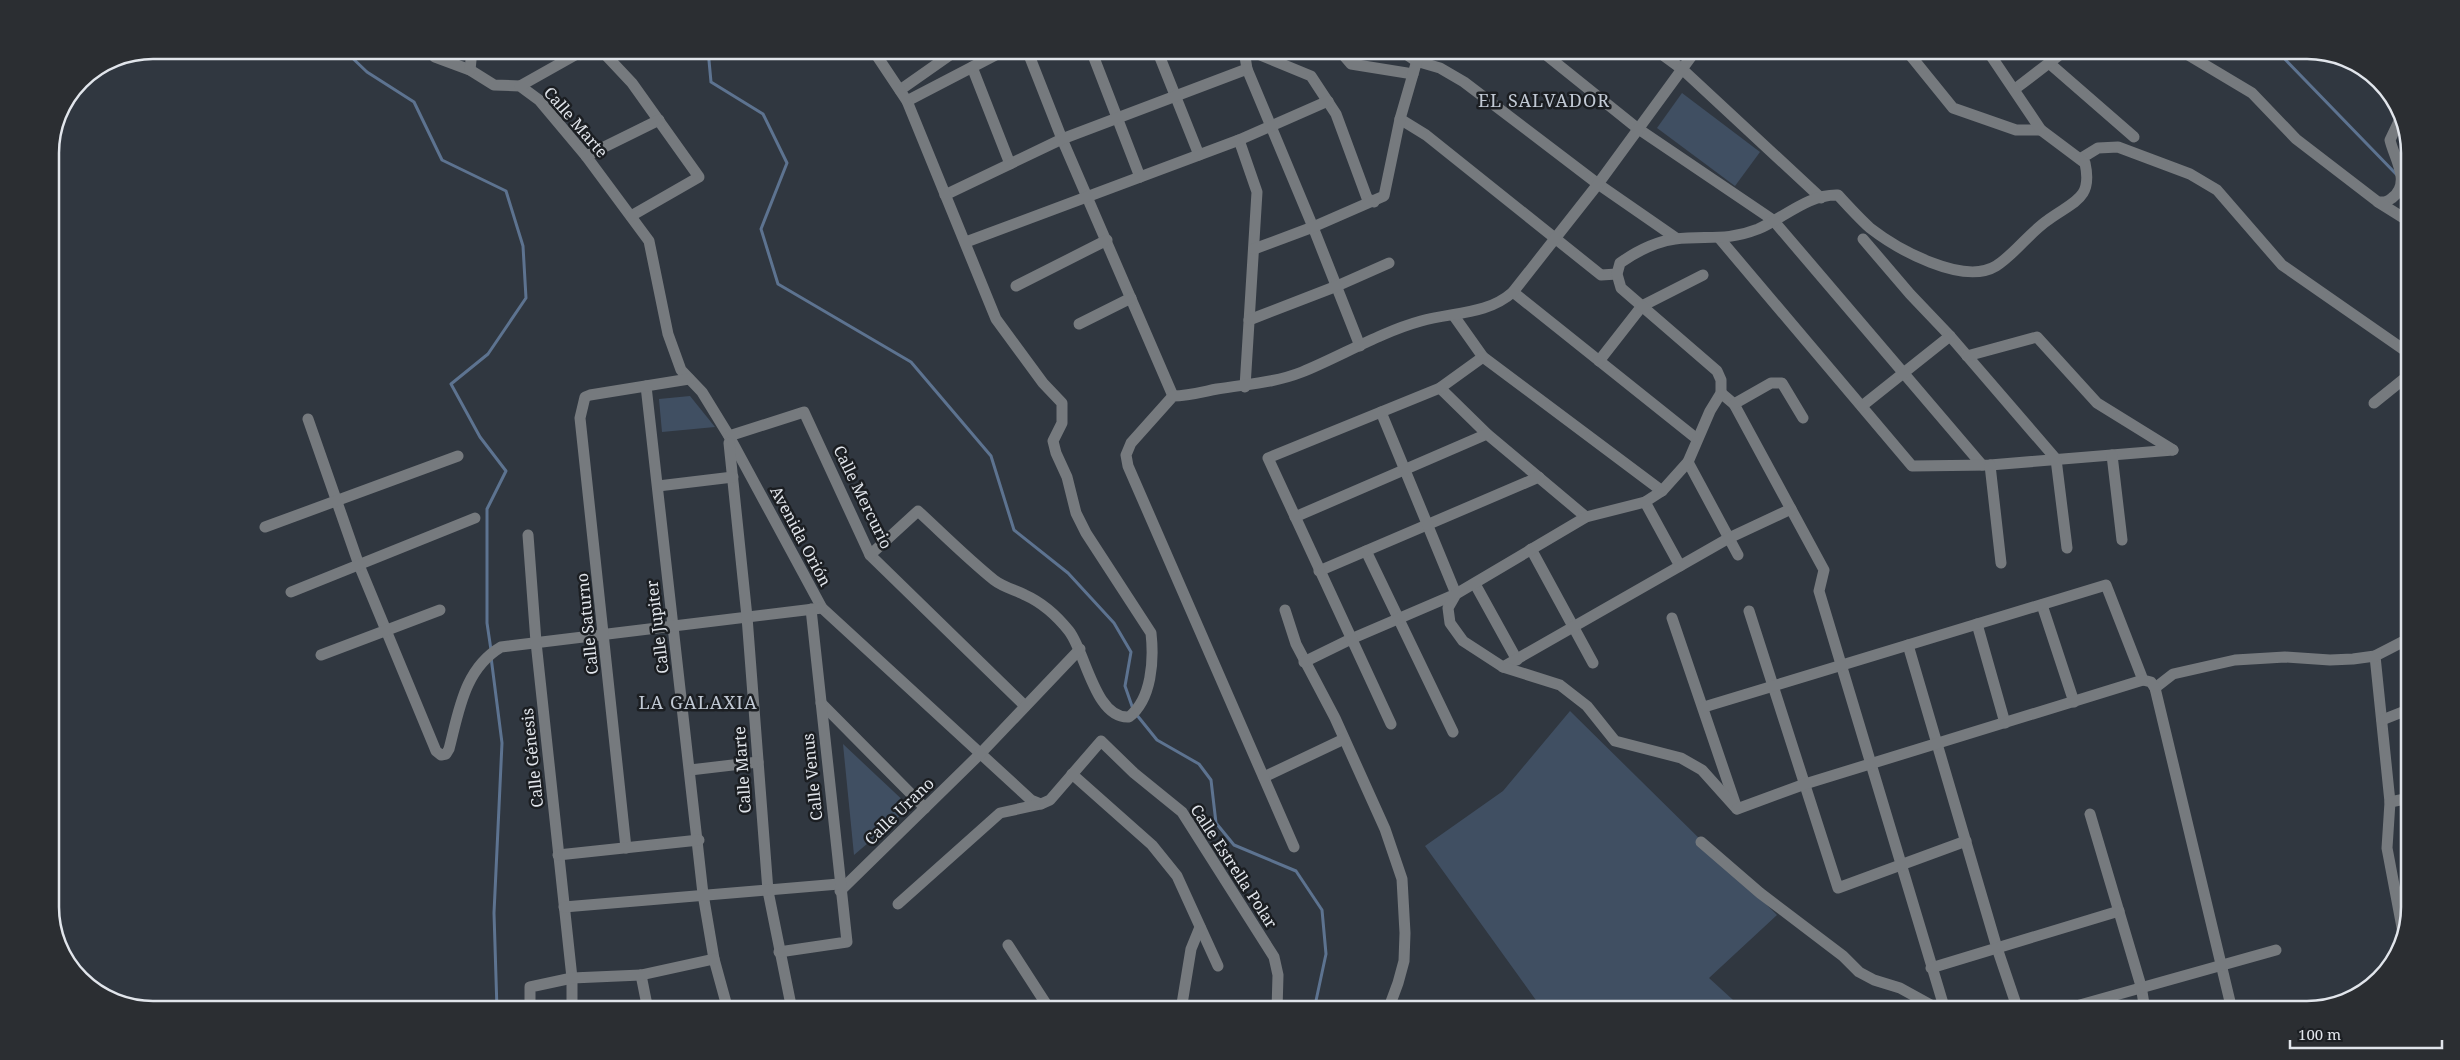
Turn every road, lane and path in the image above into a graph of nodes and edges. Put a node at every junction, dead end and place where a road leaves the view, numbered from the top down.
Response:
1 (440, 59) edge
2 (471, 59) edge
3 (568, 59) edge
4 (609, 59) edge
5 (879, 59) edge
6 (944, 59) edge
7 (987, 59) edge
8 (1031, 59) edge
9 (1094, 59) edge
10 (1161, 59) edge
11 (1245, 59) edge
12 (1270, 59) edge
13 (1346, 59) edge
14 (1417, 59) edge
15 (1424, 59) edge
16 (1551, 59) edge
17 (1668, 59) edge
18 (1689, 59) edge
19 (1913, 59) edge
20 (1993, 59) edge
21 (2054, 59) edge
22 (2195, 59) edge
23 (2049, 63) junction
24 (972, 67) junction
25 (1247, 69) junction
26 (1682, 69) junction
27 (470, 70) junction
28 (1413, 74) junction
29 (520, 86) junction
30 (2015, 89) junction
31 (900, 90) junction
32 (1175, 96) junction
33 (907, 101) junction
34 (1328, 101) junction
35 (1117, 118) junction
36 (1400, 119) junction
37 (659, 120) junction
38 (1269, 126) junction
39 (2397, 126) edge
40 (1638, 128) junction
41 (2041, 130) junction
42 (2134, 137) dead end
43 (1062, 139) junction
44 (1239, 140) junction
45 (1199, 155) junction
46 (586, 156) junction
47 (2080, 160) junction
48 (1010, 164) junction
49 (2401, 169) edge
50 (1140, 177) junction
51 (2401, 180) edge
52 (1598, 184) junction
53 (945, 195) junction
54 (1089, 197) junction
55 (1821, 198) junction
56 (1374, 202) junction
57 (2378, 202) junction
58 (631, 216) junction
59 (2401, 216) edge
60 (1772, 220) junction
61 (1314, 228) junction
62 (1554, 238) junction
63 (1676, 238) junction
64 (1720, 239) junction
65 (1863, 239) dead end
66 (1107, 240) junction
67 (966, 242) junction
68 (1254, 249) junction
69 (1389, 263) dead end
70 (1617, 274) junction
71 (1703, 275) dead end
72 (1016, 286) dead end
73 (1336, 286) junction
74 (1513, 292) junction
75 (1131, 298) junction
76 (1642, 306) junction
77 (1454, 316) junction
78 (1250, 320) junction
79 (1079, 324) dead end
80 (1950, 336) junction
81 (1360, 346) junction
82 (2401, 348) edge
83 (1967, 356) junction
84 (1483, 357) junction
85 (1599, 361) junction
86 (1903, 373) junction
87 (689, 379) junction
88 (2401, 381) edge
89 (646, 386) junction
90 (1246, 387) junction
91 (1440, 388) junction
92 (1721, 393) junction
93 (1172, 396) junction
94 (2374, 403) dead end
95 (1734, 404) junction
96 (1862, 406) junction
97 (1381, 412) junction
98 (1803, 418) dead end
99 (308, 419) dead end
100 (1487, 434) junction
101 (729, 436) junction
102 (1697, 439) junction
103 (2112, 455) junction
104 (458, 456) dead end
105 (2056, 460) junction
106 (1688, 462) junction
107 (1986, 465) junction
108 (1403, 469) junction
109 (733, 477) junction
110 (1539, 478) junction
111 (658, 486) junction
112 (1662, 491) junction
113 (336, 500) junction
114 (1645, 502) junction
115 (1791, 509) junction
116 (1295, 517) junction
117 (1586, 517) junction
118 (475, 518) dead end
119 (1426, 524) junction
120 (265, 527) dead end
121 (528, 535) dead end
122 (1729, 538) junction
123 (2122, 540) dead end
124 (2067, 548) dead end
125 (1531, 549) junction
126 (1366, 551) junction
127 (1738, 554) dead end
128 (870, 555) junction
129 (2001, 563) dead end
130 (358, 565) junction
131 (1680, 566) junction
132 (1320, 571) junction
133 (1475, 584) junction
134 (291, 592) dead end
135 (1456, 594) junction
136 (2042, 604) junction
137 (816, 609) junction
138 (440, 610) dead end
139 (1285, 610) dead end
140 (1749, 611) dead end
141 (747, 617) junction
142 (1672, 618) dead end
143 (1398, 620) junction
144 (1977, 624) junction
145 (673, 626) junction
146 (1574, 627) junction
147 (385, 631) junction
148 (604, 634) junction
149 (1351, 639) junction
150 (536, 642) junction
151 (2401, 643) edge
152 (1908, 645) junction
153 (1080, 649) junction
154 (321, 655) dead end
155 (2375, 656) junction
156 (1517, 660) junction
157 (1304, 662) junction
158 (1594, 663) dead end
159 (1842, 664) junction
160 (1503, 668) junction
161 (2143, 680) junction
162 (1774, 685) junction
163 (2155, 688) junction
164 (2074, 702) junction
165 (821, 703) junction
166 (1025, 706) junction
167 (1704, 707) junction
168 (2401, 713) edge
169 (2382, 720) junction
170 (2005, 723) junction
171 (1391, 724) dead end
172 (1453, 732) dead end
173 (1344, 739) junction
174 (1937, 744) junction
175 (980, 754) junction
176 (758, 762) junction
177 (1872, 764) junction
178 (690, 770) junction
179 (1072, 774) junction
180 (1264, 777) junction
181 (1805, 784) junction
182 (2401, 800) edge
183 (2390, 802) junction
184 (1041, 804) junction
185 (926, 808) junction
186 (1737, 809) junction
187 (2090, 814) dead end
188 (698, 840) junction
189 (1966, 841) junction
190 (1701, 842) dead end
191 (1294, 847) dead end
192 (626, 848) junction
193 (558, 856) junction
194 (1901, 864) junction
195 (840, 887) junction
196 (768, 891) junction
197 (703, 894) junction
198 (898, 904) dead end
199 (564, 907) junction
200 (2119, 911) junction
201 (2400, 917) edge
202 (1200, 927) junction
203 (1008, 945) dead end
204 (1997, 948) junction
205 (2276, 950) dead end
206 (778, 952) junction
207 (714, 958) junction
208 (2221, 964) junction
209 (1218, 966) dead end
210 (1932, 968) junction
211 (641, 975) junction
212 (572, 978) junction
213 (2141, 986) junction
214 (530, 1001) edge
215 (572, 1001) edge
216 (646, 1001) edge
217 (726, 1001) edge
218 (790, 1001) edge
219 (1044, 1001) edge
220 (1182, 1001) edge
221 (1277, 1001) edge
222 (1391, 1001) edge
223 (1924, 1001) edge
224 (1942, 1001) edge
225 (2015, 1001) edge
226 (2092, 1001) edge
227 (2144, 1001) edge
228 (2230, 1001) edge

1 - 27 street, Calle Marte
2 - 27 street
3 - 29 street
4 - 37 street
5 - 31 street
6 - 31 street
7 - 24 street
8 - 43 street
9 - 35 street
10 - 32 street
11 - 25 street
12 - 34 street
13 - 28 street
14 - 28 street
15 - 52 street
16 - 40 street
17 - 26 street
18 - 26 street
19 - 41 street
20 - 30 street
21 - 23 street
22 - 57 street
23 - 30 street
23 - 42 street
24 - 33 street
24 - 48 street
25 - 32 street
25 - 38 street
26 - 40 street
26 - 55 street
27 - 29 street, Calle Marte
28 - 36 street
29 - 46 street, Calle Marte
30 - 41 street
31 - 33 street
32 - 35 street
32 - 45 street
33 - 53 street
34 - 38 street
34 - 56 street
35 - 43 street
35 - 50 street
36 - 56 street
36 - 62 street
37 - 46 street
37 - 58 street
38 - 44 street
38 - 61 street
39 - 49 street
40 - 52 street
40 - 60 street
41 - 47 street
43 - 48 street
43 - 54 street
44 - 45 street
44 - 68 street
45 - 50 street
46 - 58 street, Calle Marte
47 - 55 street
47 - 82 street
48 - 53 street
50 - 54 street
51 - 57 street
52 - 62 street
52 - 63 street
53 - 67 street
54 - 66 street
54 - 67 street
55 - 60 street
56 - 61 street
57 - 59 street
58 - 87 street, Avenida Orión
60 - 64 street
60 - 86 street
61 - 68 street
61 - 73 street
62 - 70 street
62 - 74 street
63 - 64 street
63 - 70 street
64 - 96 street
65 - 80 street
66 - 72 street
66 - 75 street
67 - 153 street
68 - 78 street
69 - 73 street
70 - 76 street
71 - 76 street
73 - 78 street
73 - 81 street
74 - 77 street
74 - 85 street
75 - 79 street
75 - 93 street
76 - 85 street
76 - 92 street
77 - 81 street
77 - 84 street
78 - 90 street
80 - 83 street
80 - 86 street
81 - 90 street
83 - 103 street
83 - 105 street
84 - 91 street
84 - 112 street
85 - 102 street
86 - 96 street
86 - 107 street
87 - 89 street
87 - 101 street, Avenida Orión
88 - 94 street
89 - 111 street, Calle Jupiter
89 - 148 street, Calle Saturno
90 - 93 street
91 - 97 street
91 - 100 street
92 - 95 street
92 - 102 street
93 - 180 street
95 - 98 street
95 - 115 street
96 - 107 street
97 - 108 street
97 - 116 street
99 - 113 street
100 - 108 street
100 - 110 street
101 - 109 street, Calle Marte
101 - 128 street, Calle Mercurio
101 - 137 street, Avenida Orión
102 - 106 street
103 - 105 street
103 - 123 street
104 - 113 street
105 - 107 street
105 - 124 street
106 - 112 street
106 - 122 street
107 - 129 street
108 - 116 street
108 - 119 street
109 - 111 street
109 - 141 street, Calle Marte
110 - 117 street
110 - 119 street
111 - 145 street, Calle Jupiter
112 - 114 street
113 - 120 street
113 - 130 street
114 - 117 street
114 - 131 street
115 - 122 street
115 - 159 street
116 - 132 street
117 - 125 street
118 - 130 street
119 - 126 street
119 - 135 street
121 - 150 street, Calle Génesis
122 - 127 street
122 - 131 street
125 - 133 street
125 - 146 street
126 - 132 street
126 - 143 street
128 - 153 street
128 - 166 street, Calle Mercurio
130 - 134 street
130 - 147 street
131 - 146 street
132 - 149 street
133 - 135 street
133 - 156 street
135 - 143 street
135 - 160 street
136 - 144 street
136 - 161 street
136 - 164 street
137 - 141 street
137 - 165 street, Calle Venus
137 - 175 street, Avenida Orión
138 - 147 street
139 - 157 street
140 - 162 street
141 - 145 street
141 - 176 street, Calle Marte
142 - 167 street
143 - 149 street
143 - 172 street
144 - 152 street
144 - 170 street
145 - 148 street
145 - 178 street, Calle Jupiter
146 - 156 street
146 - 158 street
147 - 150 street
147 - 154 street
148 - 150 street
148 - 192 street, Calle Saturno
149 - 157 street
149 - 171 street
150 - 193 street, Calle Génesis
151 - 155 street
152 - 159 street
152 - 174 street
153 - 166 street, Calle Urano
155 - 163 street
155 - 169 street
156 - 160 street
157 - 173 street
159 - 162 street
159 - 177 street
160 - 186 street
161 - 163 street
161 - 164 street
162 - 167 street
162 - 181 street
163 - 208 street
164 - 170 street
165 - 185 street
165 - 195 street, Calle Venus
166 - 175 street, Calle Urano
167 - 186 street
168 - 169 street
169 - 183 street
170 - 174 street
173 - 180 street
173 - 222 street
174 - 177 street
174 - 189 street
175 - 184 street, Avenida Orión
175 - 185 street, Calle Urano
176 - 178 street
176 - 196 street, Calle Marte
177 - 181 street
177 - 194 street
178 - 188 street, Calle Jupiter
179 - 184 street
179 - 202 street
179 - 221 street, Calle Estrella Polar
180 - 191 street
181 - 186 street
181 - 194 street
182 - 183 street
183 - 201 street
184 - 198 street
185 - 195 street, Calle Urano
187 - 200 street
188 - 192 street
188 - 197 street, Calle Jupiter
189 - 194 street
189 - 204 street
190 - 223 street
192 - 193 street
193 - 199 street, Calle Génesis
194 - 210 street
195 - 196 street
195 - 206 street, Calle Venus
196 - 197 street
196 - 206 street, Calle Marte
197 - 199 street
197 - 207 street, Calle Jupiter
199 - 212 street, Calle Génesis
200 - 204 street
200 - 213 street
202 - 209 street
202 - 220 street
203 - 219 street
204 - 210 street
204 - 225 street
205 - 208 street
206 - 218 street, Calle Marte
207 - 211 street
207 - 217 street, Calle Jupiter
208 - 213 street
208 - 228 street
210 - 224 street
211 - 212 street
211 - 216 street
212 - 214 street
212 - 215 street, Calle Génesis
213 - 226 street
213 - 227 street

